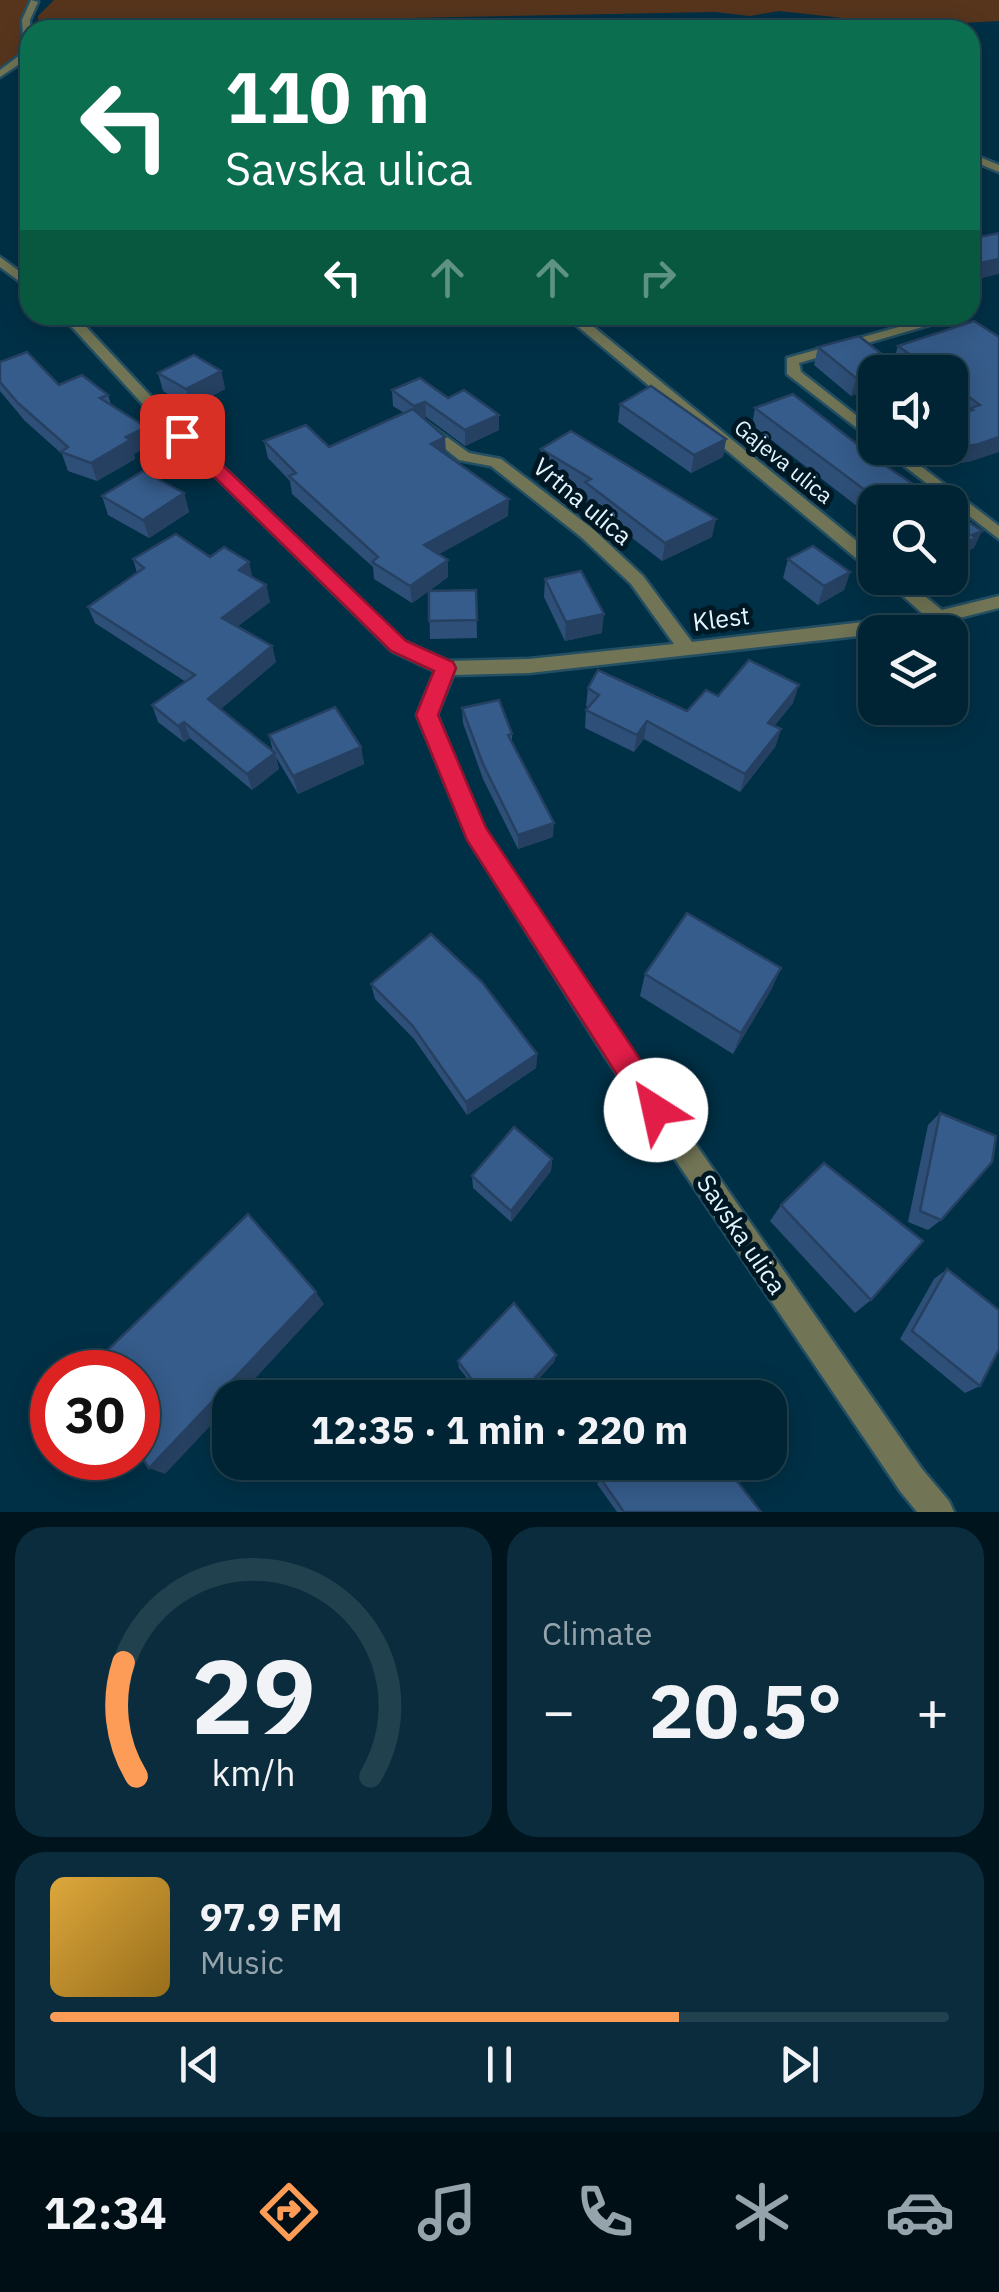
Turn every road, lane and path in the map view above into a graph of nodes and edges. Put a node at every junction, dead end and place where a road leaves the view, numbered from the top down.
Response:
1 (0, 260) edge
2 (20, 277) edge
3 (77, 325) edge
4 (584, 325) edge
5 (922, 325) edge
6 (424, 424) edge
7 (858, 424) edge
8 (910, 465) edge
9 (999, 534) edge
10 (858, 550) edge
11 (912, 595) edge
12 (999, 602) edge
13 (937, 615) edge
14 (947, 615) edge
15 (858, 629) edge
16 (686, 647) junction
17 (446, 668) junction
18 (938, 1512) edge

1 - 2 street
3 - 17 street
4 - 10 street, Gajeva ulica
5 - 7 street
6 - 16 street, Vrtna ulica
8 - 9 street
11 - 13 street
12 - 14 street, Klest
15 - 16 street, Klest
16 - 17 street, Klest
17 - 18 street, Savska ulica

